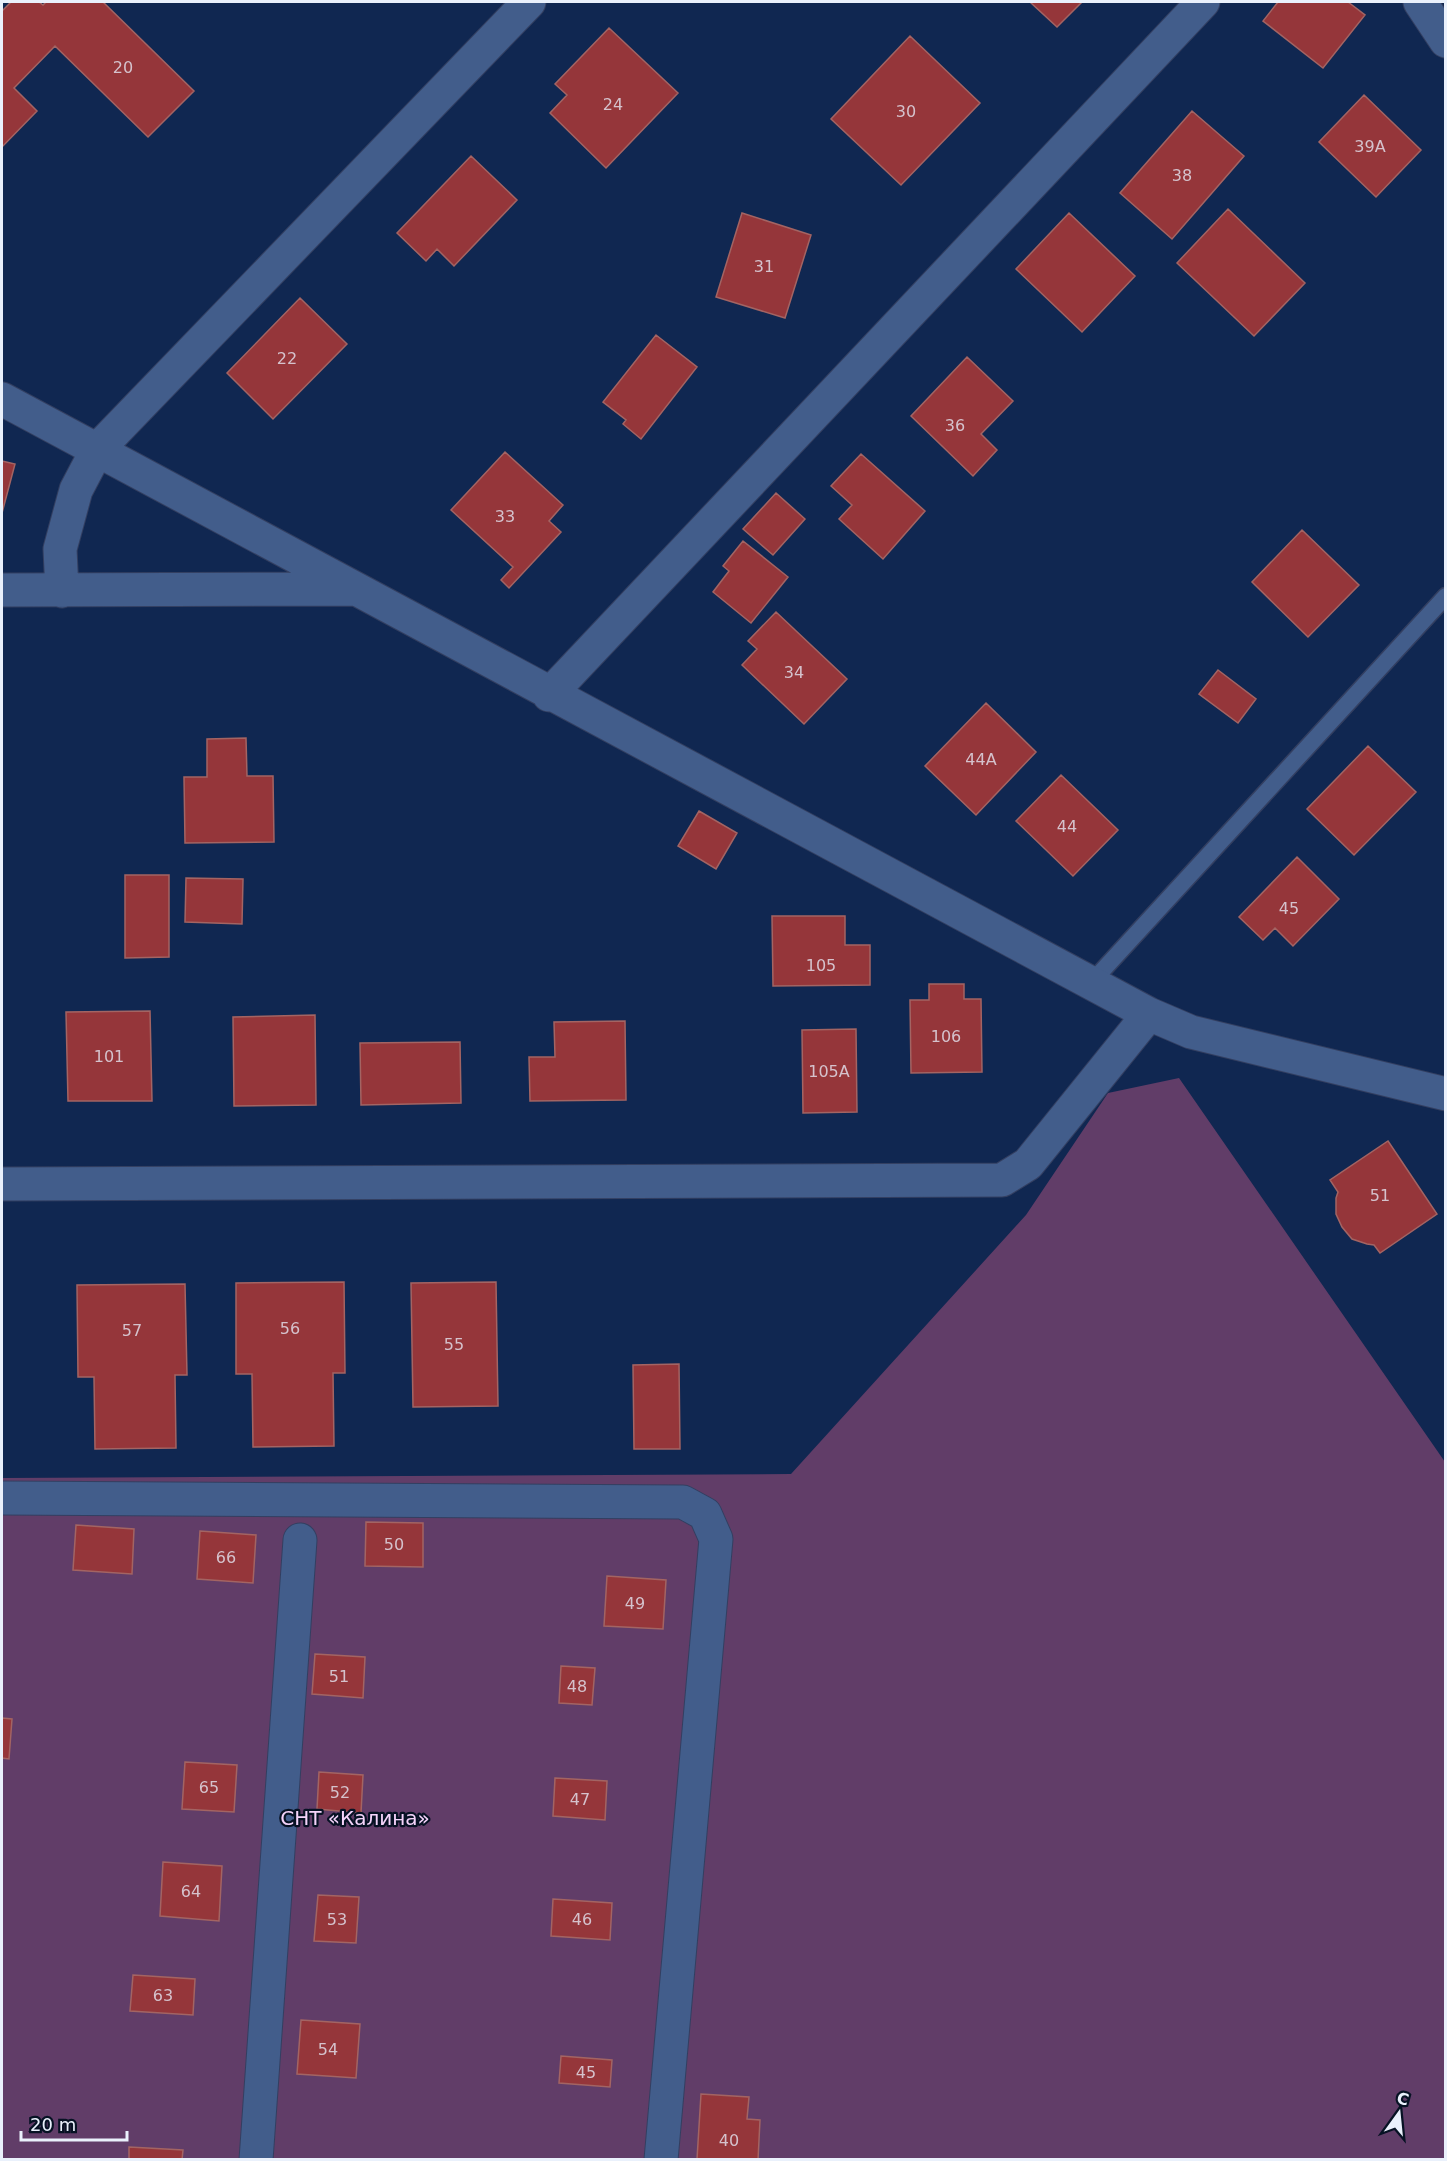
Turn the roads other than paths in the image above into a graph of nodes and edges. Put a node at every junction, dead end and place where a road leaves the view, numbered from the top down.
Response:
1 (529, 2) edge
2 (1203, 2) edge
3 (1420, 2) edge
4 (1446, 41) edge
5 (2, 399) edge
6 (97, 450) junction
7 (356, 589) junction
8 (2, 590) edge
9 (63, 591) junction
10 (1446, 596) edge
11 (549, 694) junction
12 (1090, 984) junction
13 (1149, 1014) junction
14 (1446, 1094) edge
15 (2, 1184) edge
16 (2, 1498) edge
17 (300, 1540) dead end
18 (256, 2160) edge
19 (661, 2160) edge

1 - 6 street
2 - 11 street
3 - 4 street
5 - 6 street
6 - 7 street
6 - 9 street
7 - 9 street
7 - 11 street
8 - 9 street
10 - 12 lane
11 - 12 street
12 - 13 street
13 - 14 street
13 - 15 street
16 - 19 street
17 - 18 street

